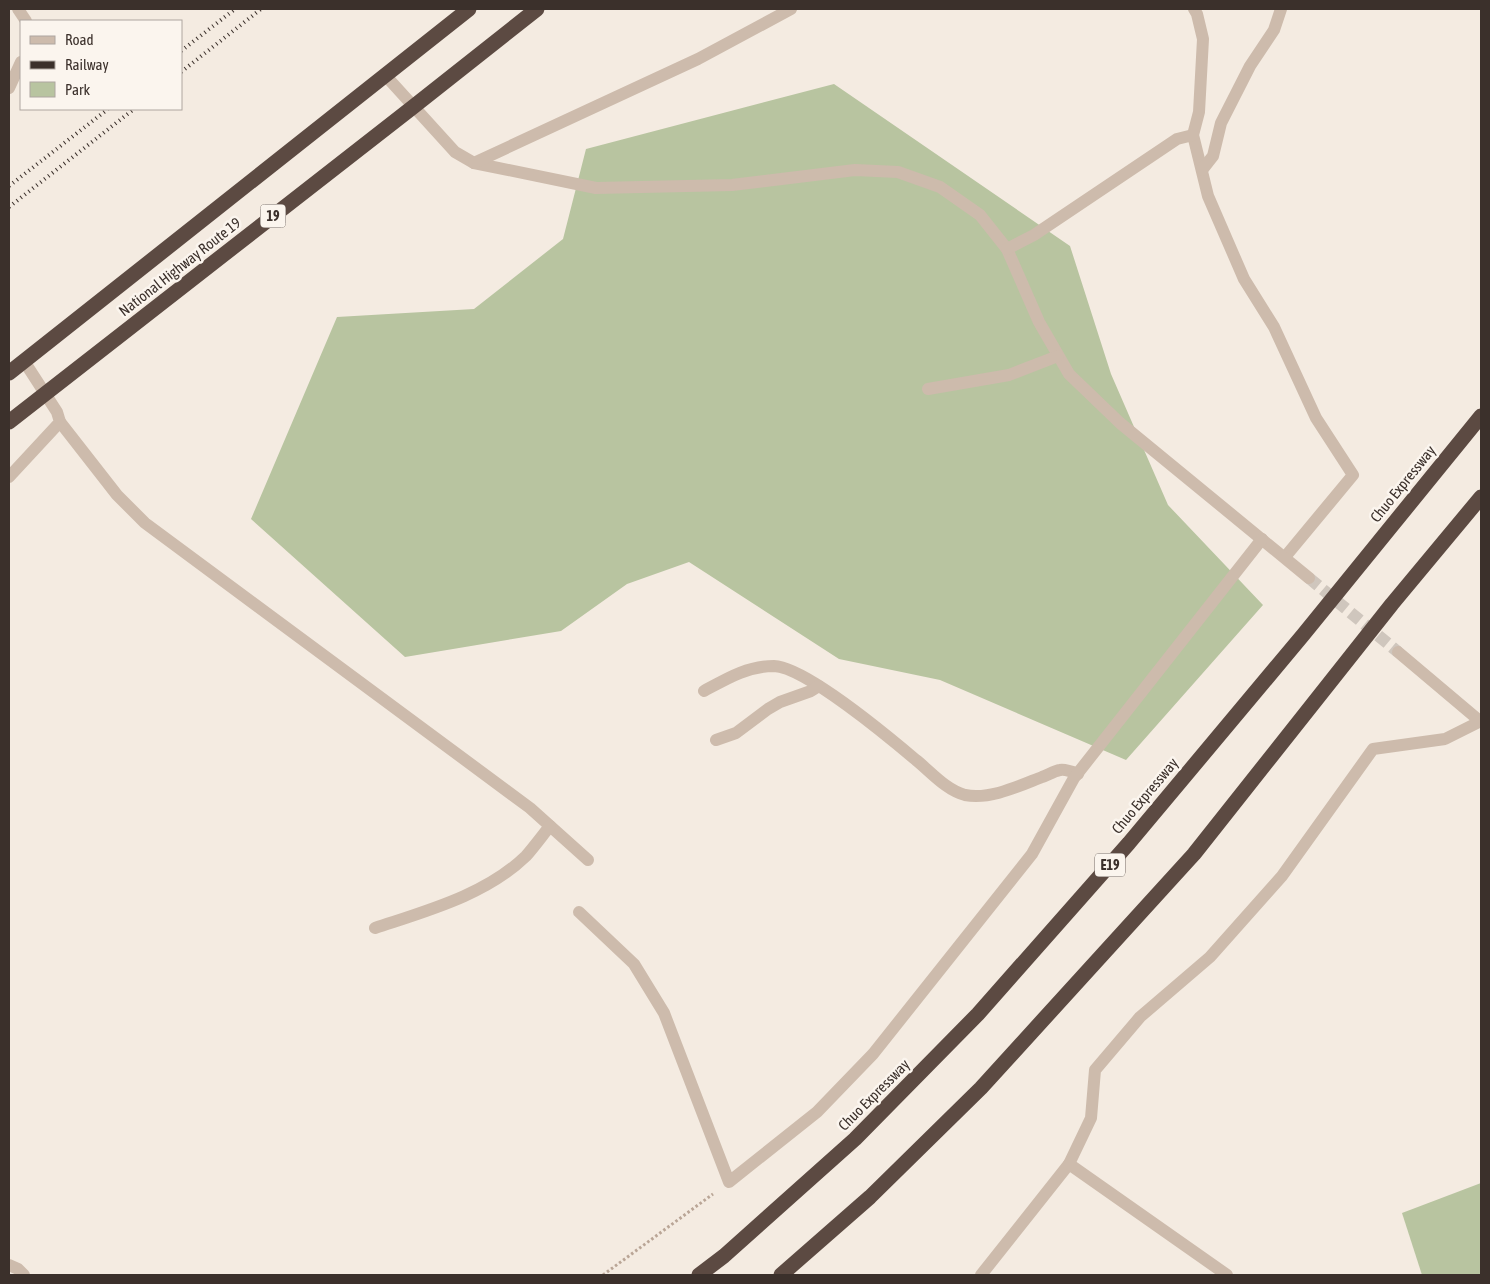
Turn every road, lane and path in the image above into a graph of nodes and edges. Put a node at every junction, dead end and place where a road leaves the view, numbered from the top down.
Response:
1 (18, 9) edge
2 (469, 9) edge
3 (537, 9) edge
4 (791, 9) edge
5 (1194, 9) edge
6 (1281, 9) edge
7 (25, 20) edge
8 (20, 64) edge
9 (385, 75) junction
10 (9, 88) edge
11 (413, 107) junction
12 (1193, 135) junction
13 (474, 163) junction
14 (1202, 170) junction
15 (1007, 249) junction
16 (1058, 356) junction
17 (24, 361) junction
18 (9, 373) edge
19 (928, 389) dead end
20 (44, 394) junction
21 (1481, 416) edge
22 (9, 422) edge
23 (60, 422) junction
24 (9, 478) edge
25 (1481, 497) edge
26 (1262, 539) junction
27 (1285, 558) junction
28 (1309, 578) tunnel mouth
29 (1398, 652) tunnel mouth
30 (820, 686) junction
31 (704, 691) dead end
32 (1481, 722) edge
33 (716, 740) dead end
34 (1078, 774) junction
35 (550, 826) junction
36 (588, 860) dead end
37 (579, 912) dead end
38 (375, 928) dead end
39 (1069, 1164) junction
40 (729, 1182) junction
41 (9, 1265) edge
42 (24, 1275) edge
43 (603, 1275) edge
44 (699, 1275) edge
45 (781, 1275) edge
46 (981, 1275) edge
47 (1227, 1275) edge

1 - 7 street
2 - 9 highway, National Highway Route 19
3 - 11 highway, National Highway Route 19 / 19
4 - 13 street
5 - 12 street
6 - 14 street
8 - 10 street
9 - 11 street
9 - 17 highway, National Highway Route 19
11 - 13 street
11 - 20 highway, National Highway Route 19 / 19
12 - 14 street
12 - 15 street
13 - 15 street
14 - 27 street
15 - 16 street
16 - 19 street
16 - 26 street
17 - 18 highway, National Highway Route 19
17 - 20 street
20 - 22 highway, National Highway Route 19 / 19
20 - 23 street
21 - 44 highway, Chuo Expressway / E19
23 - 24 street
23 - 35 street
25 - 45 highway
26 - 27 street
26 - 34 street
27 - 28 street
29 - 32 street
30 - 31 street
30 - 33 street
30 - 34 street
32 - 39 street
34 - 40 street
35 - 36 street
35 - 38 street
37 - 40 street
39 - 46 street
39 - 47 street
40 - 43 path
41 - 42 street

